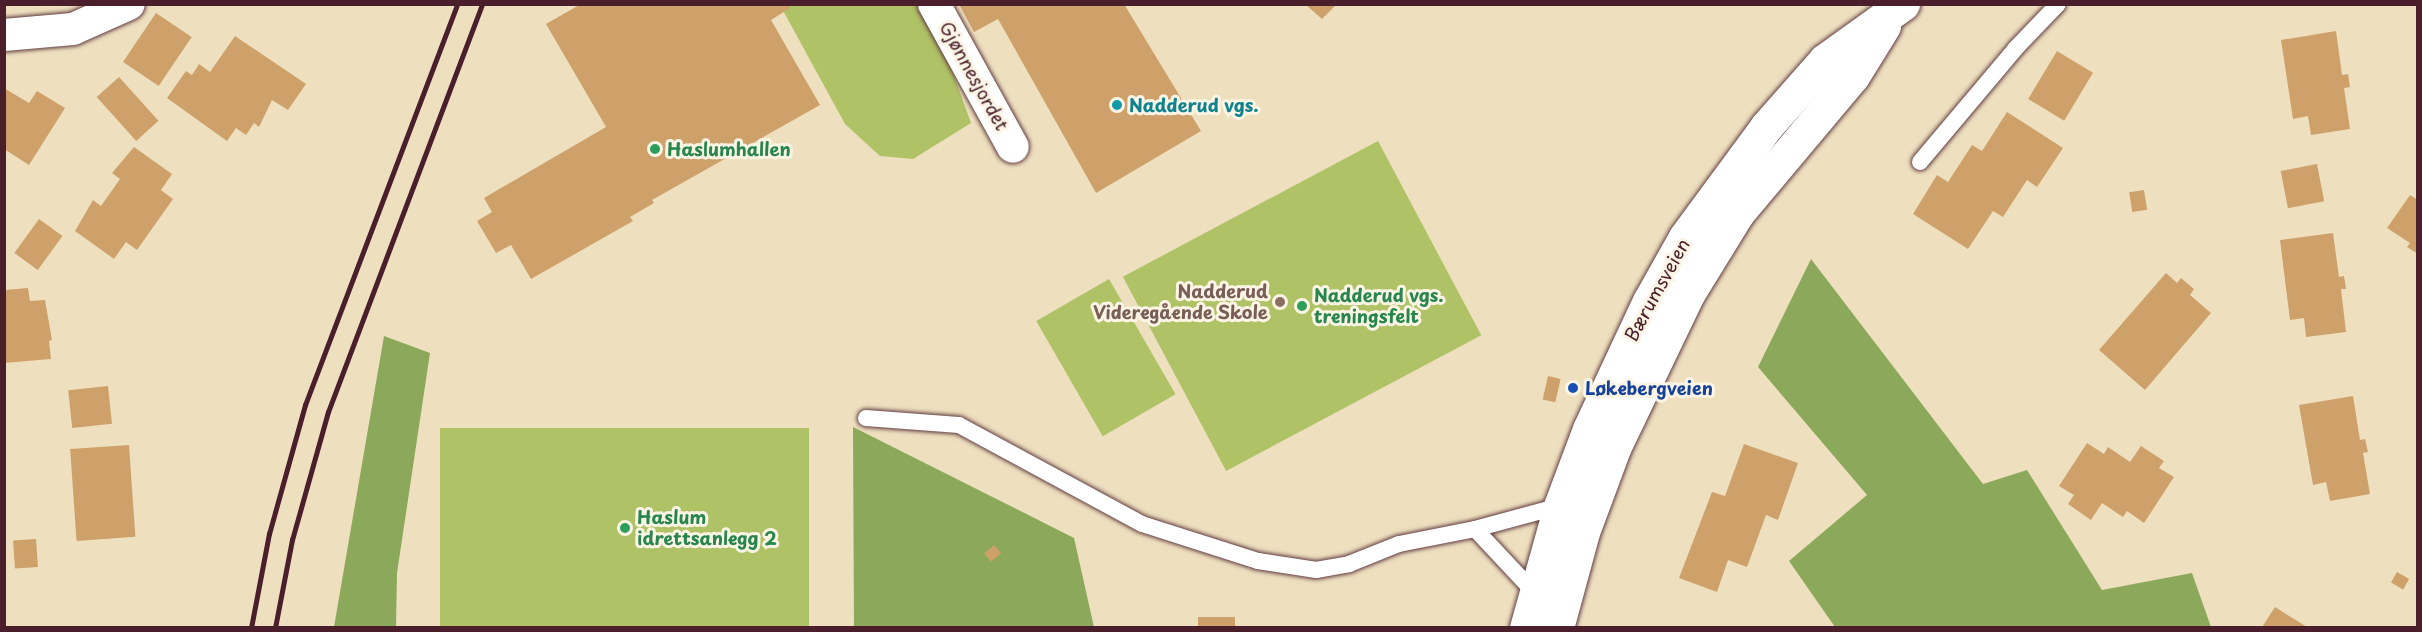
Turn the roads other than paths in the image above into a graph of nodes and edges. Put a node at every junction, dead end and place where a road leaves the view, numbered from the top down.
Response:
1 (129, 4) edge
2 (934, 4) edge
3 (2058, 4) edge
4 (1896, 11) edge
5 (4, 35) edge
6 (1013, 147) dead end
7 (1920, 162) dead end
8 (866, 418) dead end
9 (1560, 506) junction
10 (1475, 529) junction
11 (1534, 592) junction
12 (1526, 627) edge
13 (1557, 627) edge

1 - 5 street
2 - 6 street, Gjønnesjordet
3 - 7 lane
4 - 9 main road, Bærumsveien
4 - 13 main road, Bærumsveien
8 - 10 lane
9 - 10 lane
9 - 11 main road, Bærumsveien
10 - 11 lane
11 - 12 main road, Bærumsveien

